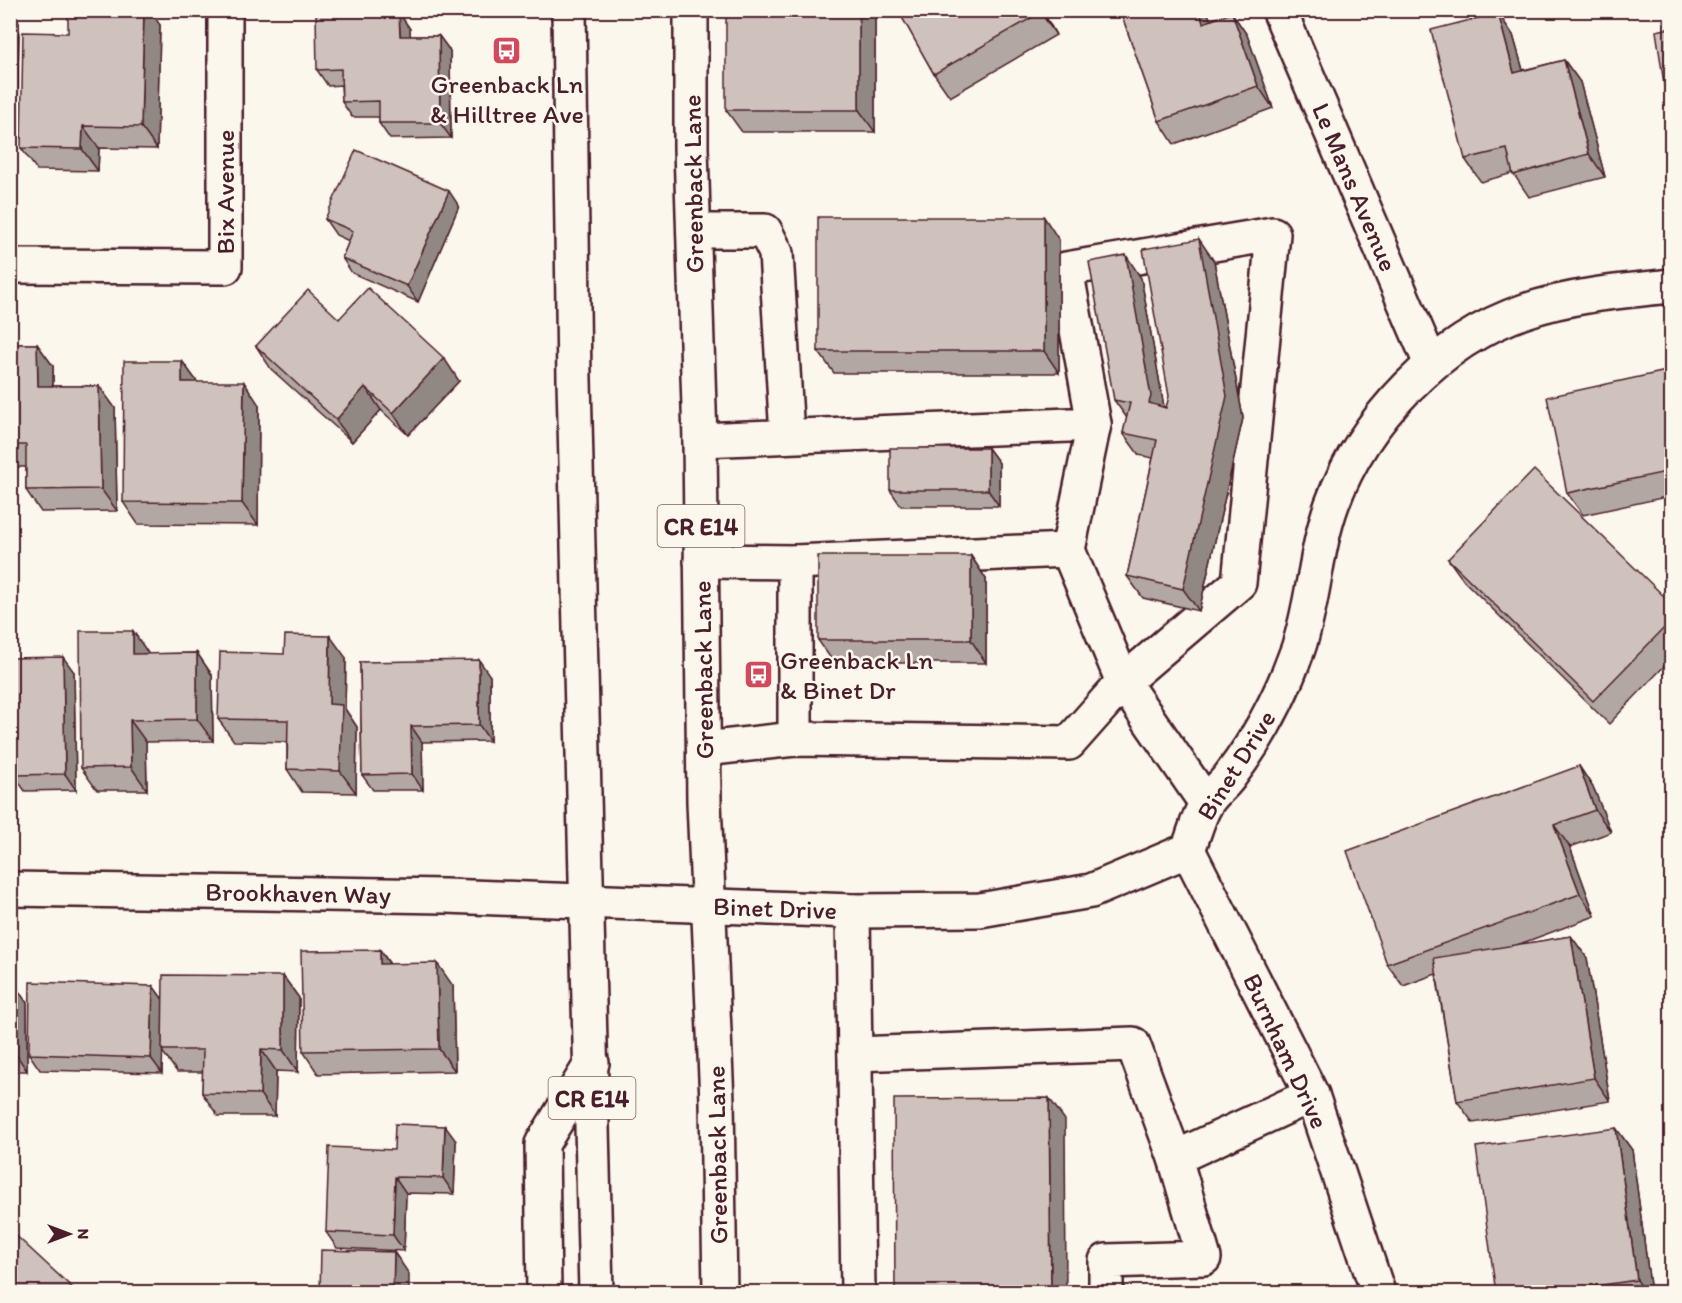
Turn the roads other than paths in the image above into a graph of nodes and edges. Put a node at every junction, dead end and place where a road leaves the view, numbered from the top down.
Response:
1 (225, 10) edge
2 (569, 10) edge
3 (691, 10) edge
4 (1279, 10) edge
5 (694, 231) junction
6 (10, 266) edge
7 (1671, 286) edge
8 (1431, 364) junction
9 (1094, 424) junction
10 (787, 436) junction
11 (700, 440) junction
12 (1068, 550) junction
13 (701, 561) junction
14 (795, 562) junction
15 (1123, 682) junction
16 (795, 739) junction
17 (704, 749) junction
18 (1206, 803) junction
19 (1188, 850) junction
20 (10, 889) edge
21 (585, 903) junction
22 (708, 905) junction
23 (854, 910) junction
24 (855, 1054) junction
25 (592, 1063) junction
26 (1311, 1095) junction
27 (1175, 1158) junction
28 (544, 1293) edge
29 (596, 1293) edge
30 (720, 1293) edge
31 (858, 1293) edge
32 (1106, 1293) edge
33 (1378, 1293) edge

1 - 6 street, Bix Avenue
2 - 21 street, CR E14
3 - 5 street, Greenback Lane / CR E14
4 - 8 street, Le Mans Avenue
5 - 10 street
5 - 11 street, Greenback Lane / CR E14
7 - 8 street, Binet Drive
8 - 18 street, Binet Drive
9 - 10 street
9 - 12 street
9 - 15 street
10 - 11 street
11 - 13 street, Greenback Lane / CR E14
12 - 14 street
12 - 15 street
13 - 14 street
13 - 17 street, Greenback Lane / CR E14
14 - 16 street
15 - 16 street
15 - 18 street
16 - 17 street
17 - 22 street, Greenback Lane / CR E14
18 - 19 street, Binet Drive
19 - 23 street, Binet Drive
19 - 26 street, Burnham Drive
20 - 21 street, Brookhaven Way
21 - 22 street, Binet Drive
21 - 25 street, CR E14
22 - 23 street, Binet Drive
22 - 30 street, Greenback Lane / CR E14
23 - 24 street
24 - 27 street
24 - 31 street
25 - 28 street
25 - 29 street, CR E14
26 - 27 street
26 - 33 street, Burnham Drive
27 - 32 street

